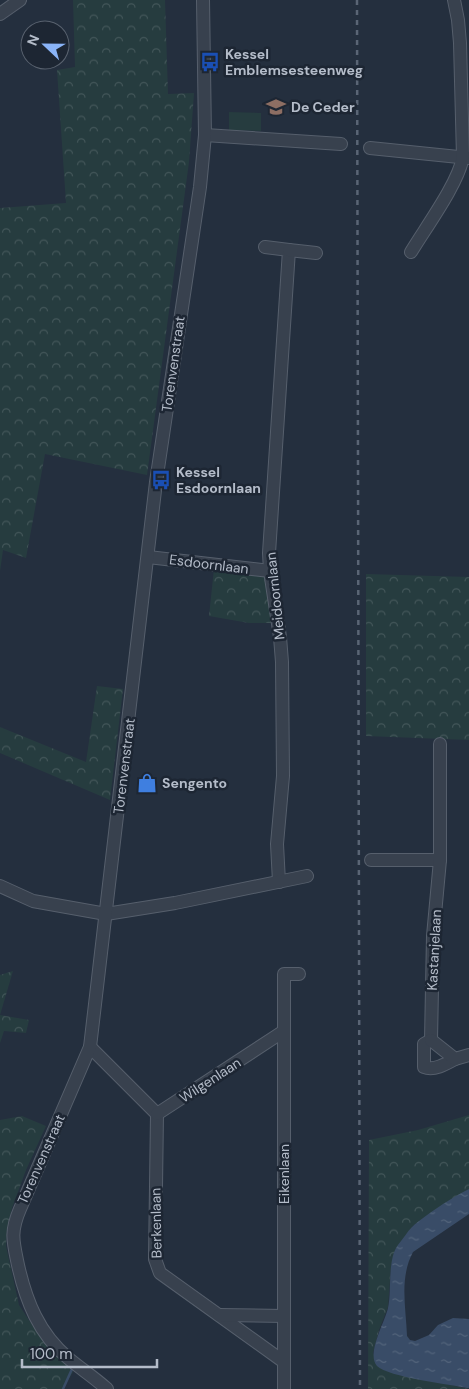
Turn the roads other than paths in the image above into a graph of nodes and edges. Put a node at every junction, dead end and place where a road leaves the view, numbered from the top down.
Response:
1 (20, 0) edge
2 (203, 0) edge
3 (454, 0) edge
4 (0, 14) edge
5 (206, 135) junction
6 (341, 144) dead end
7 (370, 148) dead end
8 (466, 157) edge
9 (265, 247) dead end
10 (289, 250) junction
11 (411, 252) dead end
12 (316, 253) dead end
13 (148, 557) junction
14 (270, 571) junction
15 (440, 744) dead end
16 (371, 860) dead end
17 (440, 860) junction
18 (307, 876) dead end
19 (278, 882) junction
20 (0, 886) edge
21 (106, 914) junction
22 (299, 974) dead end
23 (284, 1031) junction
24 (431, 1040) junction
25 (262, 1046) junction
26 (90, 1047) junction
27 (469, 1055) edge
28 (284, 1057) junction
29 (455, 1059) junction
30 (157, 1114) junction
31 (219, 1315) junction
32 (284, 1316) junction
33 (284, 1362) junction
34 (108, 1389) edge
35 (284, 1389) edge

1 - 4 street
2 - 5 street, Torenvenstraat
3 - 8 street
5 - 6 street
5 - 13 street, Torenvenstraat
7 - 8 street
8 - 11 street
9 - 10 street
10 - 12 street
10 - 14 street, Meidoornlaan
13 - 14 street, Esdoornlaan
13 - 21 street, Torenvenstraat
14 - 19 street, Meidoornlaan
15 - 17 street, Kastanjelaan
16 - 17 street
17 - 24 street, Kastanjelaan
18 - 19 street
19 - 21 street
20 - 21 street
21 - 26 street, Torenvenstraat
22 - 23 street, Eikenlaan
23 - 25 street, Wilgenlaan
23 - 28 street, Eikenlaan
24 - 29 street
24 - 29 street, Kastanjelaan
25 - 28 street
25 - 30 street, Wilgenlaan
26 - 30 street
26 - 34 street, Torenvenstraat
27 - 29 street
28 - 32 street, Eikenlaan
30 - 31 street, Berkenlaan
31 - 32 street
31 - 33 street, Berkenlaan
32 - 33 street, Eikenlaan
33 - 35 street, Eikenlaan

